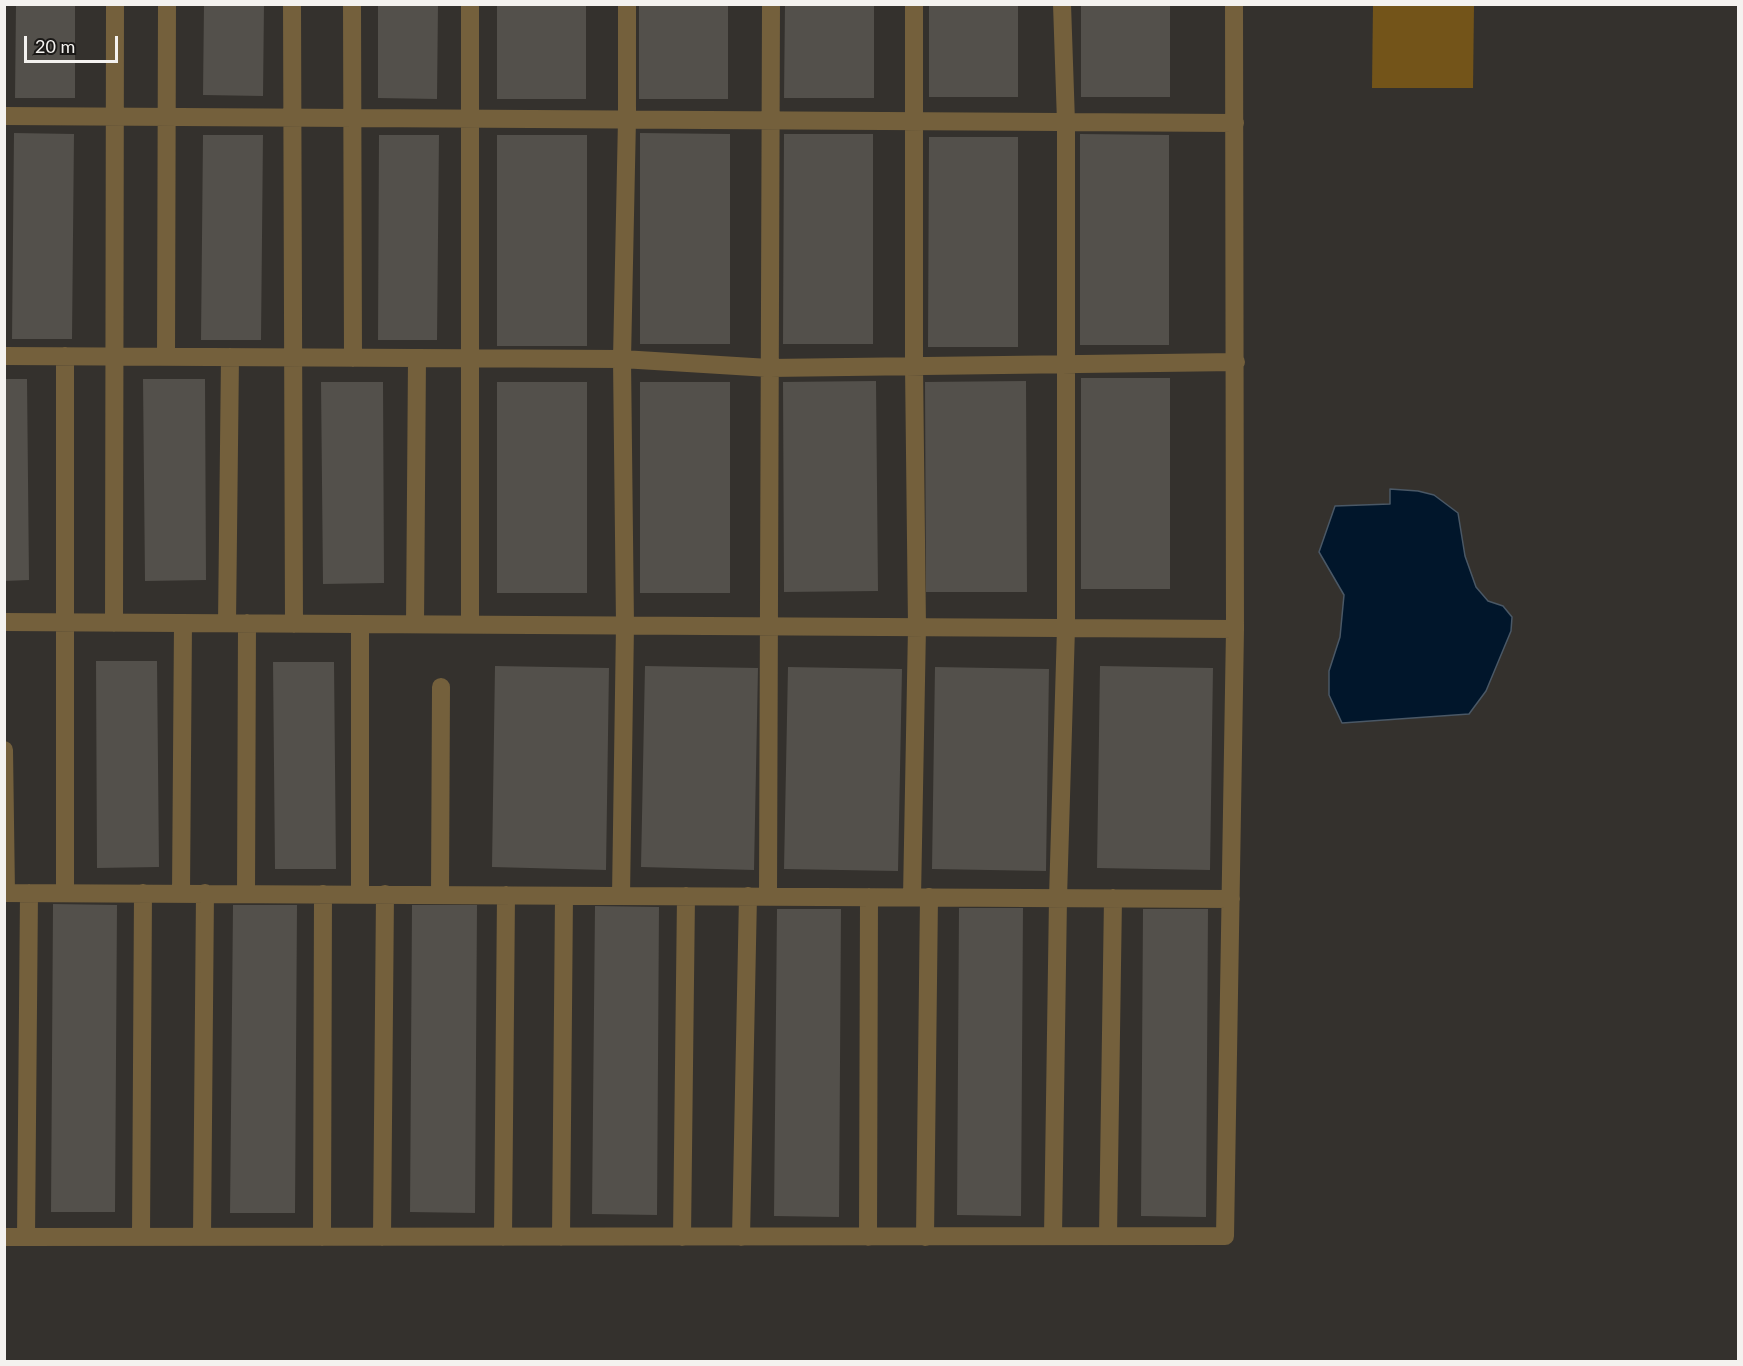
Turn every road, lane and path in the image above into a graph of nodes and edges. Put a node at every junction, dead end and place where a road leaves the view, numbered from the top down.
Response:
1 (115, 4) edge
2 (167, 4) edge
3 (292, 4) edge
4 (352, 4) edge
5 (470, 4) edge
6 (627, 4) edge
7 (771, 4) edge
8 (914, 4) edge
9 (1062, 4) edge
10 (1234, 4) edge
11 (4, 116) edge
12 (114, 116) junction
13 (166, 117) junction
14 (292, 117) junction
15 (352, 118) junction
16 (471, 118) junction
17 (627, 119) junction
18 (770, 120) junction
19 (914, 121) junction
20 (1066, 122) junction
21 (1235, 123) junction
22 (4, 356) edge
23 (65, 356) junction
24 (114, 356) junction
25 (165, 357) junction
26 (230, 357) junction
27 (294, 358) junction
28 (353, 358) junction
29 (417, 358) junction
30 (471, 358) junction
31 (622, 359) junction
32 (1236, 362) junction
33 (1066, 365) junction
34 (914, 366) junction
35 (769, 369) junction
36 (4, 622) edge
37 (66, 623) junction
38 (114, 623) junction
39 (183, 623) junction
40 (227, 623) junction
41 (247, 623) junction
42 (294, 624) junction
43 (360, 624) junction
44 (415, 624) junction
45 (470, 624) junction
46 (625, 625) junction
47 (769, 626) junction
48 (917, 627) junction
49 (1066, 628) junction
50 (1235, 629) junction
51 (441, 687) dead end
52 (4, 750) edge
53 (5, 892) edge
54 (29, 892) junction
55 (65, 893) junction
56 (143, 893) junction
57 (181, 893) junction
58 (205, 893) junction
59 (246, 894) junction
60 (323, 894) junction
61 (360, 894) junction
62 (385, 894) junction
63 (440, 895) junction
64 (506, 895) junction
65 (564, 896) junction
66 (621, 896) junction
67 (686, 896) junction
68 (748, 896) junction
69 (768, 896) junction
70 (869, 897) junction
71 (921, 897) junction
72 (1058, 898) junction
73 (1113, 898) junction
74 (1231, 899) junction
75 (1053, 1236) junction
76 (1108, 1236) junction
77 (202, 1237) junction
78 (322, 1237) junction
79 (382, 1237) junction
80 (503, 1237) junction
81 (561, 1237) junction
82 (682, 1237) junction
83 (741, 1237) junction
84 (868, 1237) junction
85 (925, 1237) junction
86 (4, 1238) edge
87 (26, 1238) junction
88 (141, 1238) junction

1 - 12 street
2 - 13 street
3 - 14 street
4 - 15 street
5 - 16 street
6 - 17 street
7 - 18 street
8 - 19 street
9 - 20 street
10 - 21 street
11 - 12 street
12 - 13 street
12 - 24 street
13 - 14 street
13 - 25 street
14 - 15 street
14 - 27 street
15 - 16 street
15 - 28 street
16 - 17 street
16 - 30 street
17 - 18 street
17 - 31 street
18 - 19 street
18 - 35 street
19 - 20 street
19 - 34 street
20 - 21 street
20 - 33 street
21 - 32 street
22 - 23 street
23 - 24 street
23 - 37 street
24 - 25 street
24 - 38 street
25 - 26 street
26 - 27 street
26 - 40 street
27 - 28 street
27 - 42 street
28 - 29 street
29 - 30 street
29 - 44 street
30 - 31 street
30 - 45 street
31 - 35 street
31 - 46 street
32 - 33 street
32 - 50 street
33 - 34 street
33 - 49 street
34 - 35 street
34 - 48 street
35 - 47 street
36 - 37 street
37 - 38 street
37 - 55 street
38 - 39 street
39 - 40 street
39 - 57 street
40 - 41 street
41 - 42 street
41 - 59 street
42 - 43 street
43 - 44 street
43 - 61 street
44 - 45 street
45 - 46 street
46 - 47 street
46 - 66 street
47 - 48 street
47 - 69 street
48 - 49 street
48 - 71 street
49 - 50 street
49 - 72 street
50 - 74 street
51 - 63 street
52 - 53 street
53 - 54 street
54 - 55 street
54 - 87 street
55 - 56 street
56 - 57 street
56 - 88 street
57 - 58 street
58 - 59 street
58 - 77 street
59 - 60 street
60 - 61 street
60 - 78 street
61 - 62 street
62 - 63 street
62 - 79 street
63 - 64 street
64 - 65 street
64 - 80 street
65 - 66 street
65 - 81 street
66 - 67 street
67 - 68 street
67 - 82 street
68 - 69 street
68 - 83 street
69 - 70 street
70 - 71 street
70 - 84 street
71 - 72 street
71 - 85 street
72 - 73 street
72 - 75 street
73 - 74 street
73 - 76 street
74 - 76 street
75 - 76 street
75 - 85 street
77 - 78 street
77 - 88 street
78 - 79 street
79 - 80 street
80 - 81 street
81 - 82 street
82 - 83 street
83 - 84 street
84 - 85 street
86 - 87 street
87 - 88 street

